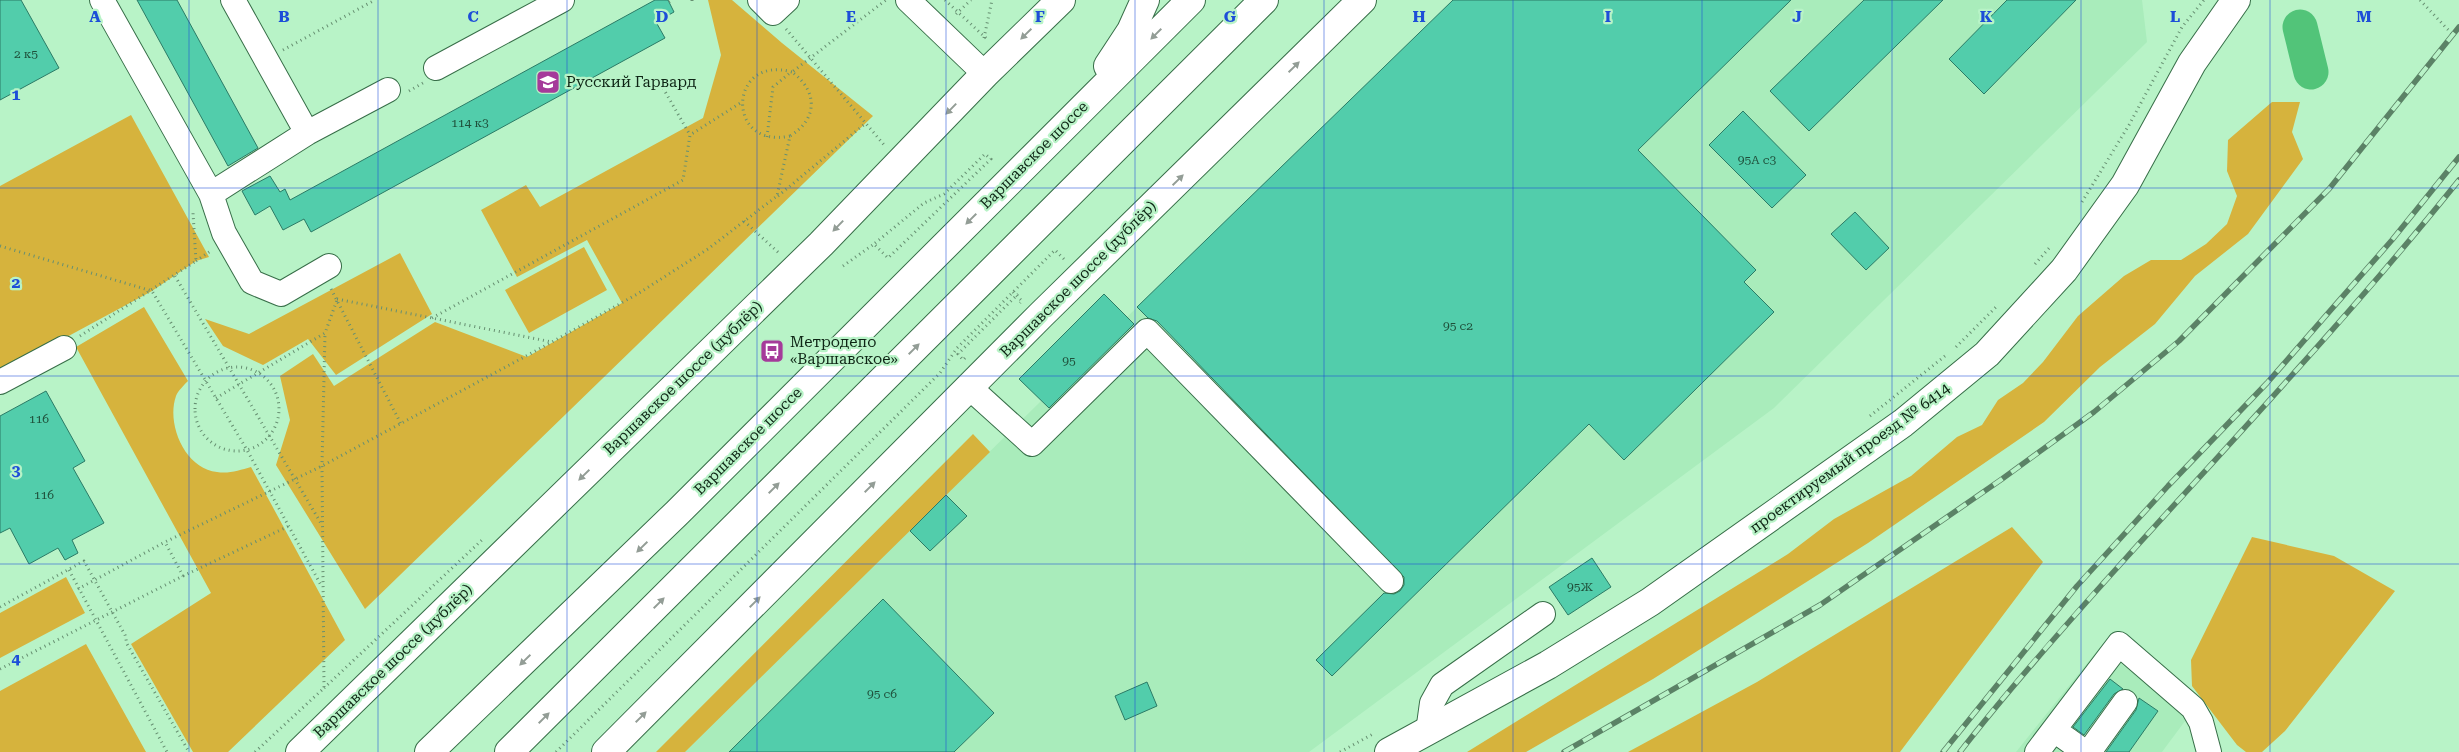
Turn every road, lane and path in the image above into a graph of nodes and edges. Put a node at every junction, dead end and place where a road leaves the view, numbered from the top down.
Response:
1 (102, 0) edge
2 (233, 0) edge
3 (375, 0) edge
4 (562, 0) edge
5 (886, 0) edge
6 (908, 0) edge
7 (945, 0) edge
8 (992, 0) edge
9 (1062, 0) edge
10 (1145, 0) edge
11 (1191, 0) edge
12 (1362, 0) edge
13 (2204, 0) edge
14 (2236, 0) edge
15 (2420, 0) edge
16 (1264, 1) edge
17 (773, 4) edge
18 (2453, 35) dead end
19 (984, 39) junction
20 (994, 42) dead end
21 (810, 58) junction
22 (266, 60) junction
23 (792, 72) junction
24 (433, 74) joint
25 (985, 74) junction
26 (663, 88) dead end
27 (399, 91) joint
28 (742, 102) junction
29 (1079, 110) junction
30 (866, 123) junction
31 (307, 133) junction
32 (690, 135) junction
33 (790, 136) junction
34 (767, 137) junction
35 (885, 146) dead end
36 (211, 194) junction
37 (777, 196) junction
38 (2079, 208) dead end
39 (193, 213) dead end
40 (744, 221) junction
41 (2056, 239) dead end
42 (874, 244) junction
43 (0, 246) edge
44 (214, 249) dead end
45 (1059, 253) dead end
46 (783, 256) dead end
47 (196, 261) junction
48 (329, 266) dead end
49 (843, 266) dead end
50 (2031, 269) dead end
51 (175, 276) junction
52 (152, 291) junction
53 (1013, 292) junction
54 (1017, 295) junction
55 (337, 300) junction
56 (1998, 305) dead end
57 (1016, 307) dead end
58 (432, 318) junction
59 (325, 333) junction
60 (552, 342) junction
61 (70, 343) joint
62 (958, 354) dead end
63 (230, 368) junction
64 (259, 373) junction
65 (0, 382) edge
66 (206, 382) junction
67 (240, 385) junction
68 (969, 387) junction
69 (216, 398) junction
70 (1868, 417) dead end
71 (401, 424) junction
72 (270, 436) junction
73 (247, 450) junction
74 (322, 466) junction
75 (296, 479) junction
76 (270, 492) junction
77 (289, 526) junction
78 (323, 527) junction
79 (165, 542) junction
80 (69, 570) junction
81 (183, 576) junction
82 (95, 579) junction
83 (1391, 581) dead end
84 (322, 587) junction
85 (78, 588) junction
86 (0, 607) edge
87 (113, 612) junction
88 (1543, 614) dead end
89 (95, 620) junction
90 (0, 669) edge
91 (2125, 702) dead end
92 (2054, 730) junction
93 (1428, 732) junction
94 (1385, 741) edge
95 (429, 749) edge
96 (166, 752) edge
97 (189, 752) edge
98 (255, 752) edge
99 (300, 752) edge
100 (510, 752) edge
101 (556, 752) edge
102 (606, 752) edge
103 (1340, 752) edge
104 (2037, 752) edge
105 (2085, 752) edge
106 (2089, 752) edge
107 (2209, 752) edge

1 - 36 street
2 - 22 street
3 - 22 path
4 - 24 street
5 - 21 path
6 - 25 street
7 - 19 path
8 - 19 path
9 -> 25 main road, Варшавское шоссе (дублёр)
10 - 29 main road
11 -> 29 main road, Варшавское шоссе
68 -> 12 main road, Варшавское шоссе (дублёр)
13 - 38 path
14 - 93 main road, проектируемый проезд № 6414
15 - 18 path
100 -> 16 main road
17 - 21 path
19 - 20 path
21 - 23 path
21 - 30 path
22 - 31 street
23 - 28 path
23 - 33 path
23 - 34 path
24 - 27 path
25 -> 99 main road, Варшавское шоссе (дублёр)
26 - 32 path
27 - 31 street
28 - 32 path
28 - 34 path
29 -> 95 main road, Варшавское шоссе
30 - 35 path
30 - 37 path
31 - 36 street
32 - 58 path
33 - 34 path
33 - 37 path
36 - 48 street
37 - 40 path
39 - 47 path
40 - 46 path
40 - 60 path
41 - 50 path
42 - 42 path
42 - 49 path
43 - 52 path
44 - 47 path
45 - 53 path
47 - 51 path
51 - 52 path
51 - 63 path
52 - 61 path
52 - 66 path
53 - 54 path
53 - 101 path
54 - 57 path
54 - 62 path
55 - 58 path
55 - 59 path
55 - 71 path
56 - 70 path
58 - 60 path
59 - 64 path
59 - 74 path
60 - 71 path
61 - 65 street
63 - 64 path
63 - 66 path
63 - 67 path
64 - 67 path
64 - 72 path
66 - 69 path
66 - 73 path
67 - 69 path
67 - 72 path
68 - 83 street
102 -> 68 main road, Варшавское шоссе (дублёр)
69 - 73 path
71 - 74 path
72 - 73 path
72 - 75 path
73 - 76 path
74 - 75 path
74 - 78 path
75 - 76 path
75 - 78 path
76 - 77 path
76 - 79 path
77 - 81 path
77 - 84 path
78 - 84 path
79 - 81 path
79 - 82 path
80 - 82 path
80 - 85 path
80 - 86 path
81 - 87 path
82 - 85 path
82 - 87 path
84 - 98 path
85 - 89 path
87 - 89 path
87 - 97 path
88 - 93 street
89 - 90 path
89 - 96 path
91 - 106 street
92 - 104 street
92 - 105 street
92 - 107 street
93 - 94 main road, проектируемый проезд № 6414
94 - 103 path

